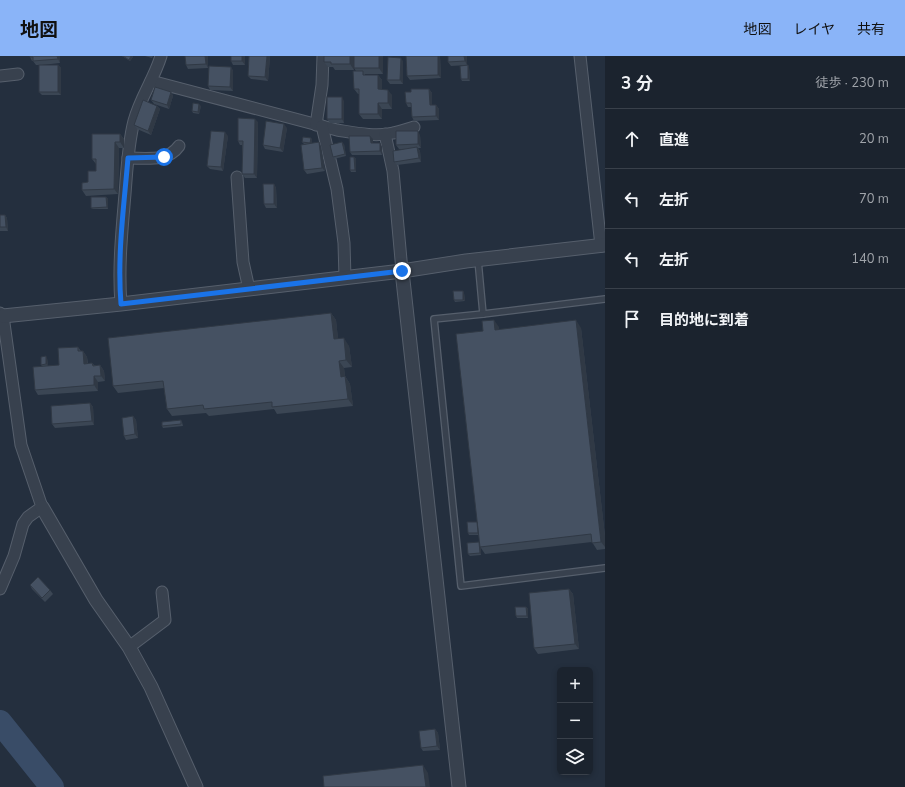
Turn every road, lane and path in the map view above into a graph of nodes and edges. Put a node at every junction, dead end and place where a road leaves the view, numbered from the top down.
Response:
1 (162, 56) edge
2 (323, 56) edge
3 (580, 56) edge
4 (18, 74) dead end
5 (0, 76) edge
6 (151, 81) junction
7 (319, 125) junction
8 (414, 127) dead end
9 (385, 134) junction
10 (179, 146) dead end
11 (128, 158) junction
12 (236, 177) dead end
13 (603, 246) edge
14 (478, 259) junction
15 (402, 271) junction
16 (345, 278) junction
17 (249, 289) junction
18 (605, 299) edge
19 (121, 304) junction
20 (1, 314) edge
21 (483, 314) junction
22 (42, 507) junction
23 (605, 568) edge
24 (0, 589) edge
25 (162, 592) dead end
26 (129, 647) junction
27 (196, 787) edge
28 (459, 787) edge

1 - 6 street
2 - 7 street
3 - 13 street
4 - 5 street
6 - 7 street
6 - 11 street
7 - 9 street
7 - 16 street
8 - 9 street
9 - 15 street
10 - 11 street
11 - 19 street
12 - 17 street
13 - 14 street
14 - 15 street
14 - 21 lane
15 - 16 street
15 - 28 street
16 - 17 street
17 - 19 street
18 - 21 lane
19 - 20 street
20 - 22 street
21 - 23 lane
22 - 24 street
22 - 26 street
25 - 26 street
26 - 27 street

